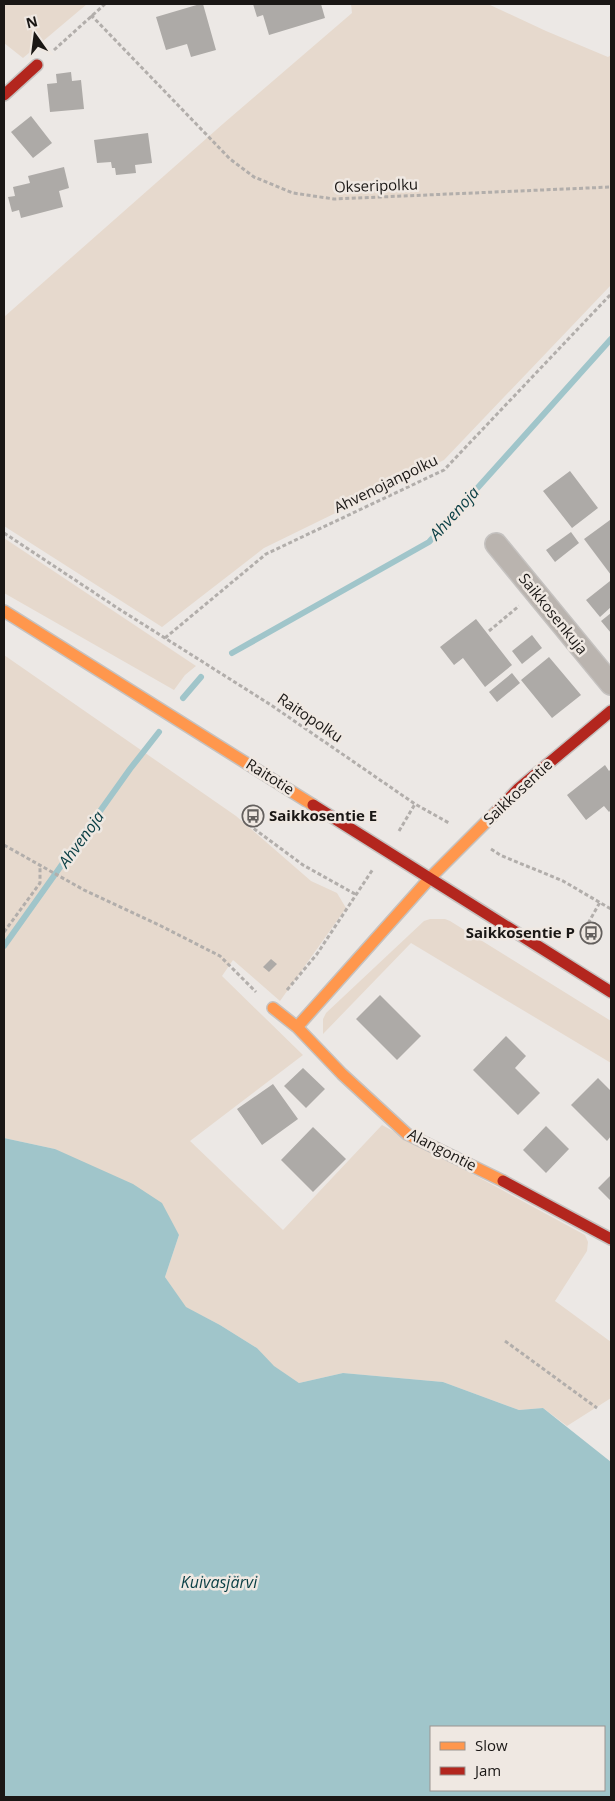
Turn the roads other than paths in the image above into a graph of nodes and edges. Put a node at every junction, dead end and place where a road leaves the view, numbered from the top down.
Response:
1 (37, 65) road end
2 (4, 95) edge
3 (496, 544) dead end
4 (4, 611) edge
5 (611, 684) edge
6 (611, 711) edge
7 (430, 878) junction
8 (611, 992) edge
9 (273, 1008) road end
10 (297, 1027) junction
11 (611, 1239) edge

1 - 2 street
3 - 5 street, Saikkosenkuja
4 - 7 street, Raitotie
6 - 7 street, Saikkosentie
7 - 8 street, Raitotie
7 - 10 street
9 - 10 street, Alangontie
10 - 11 street, Alangontie

